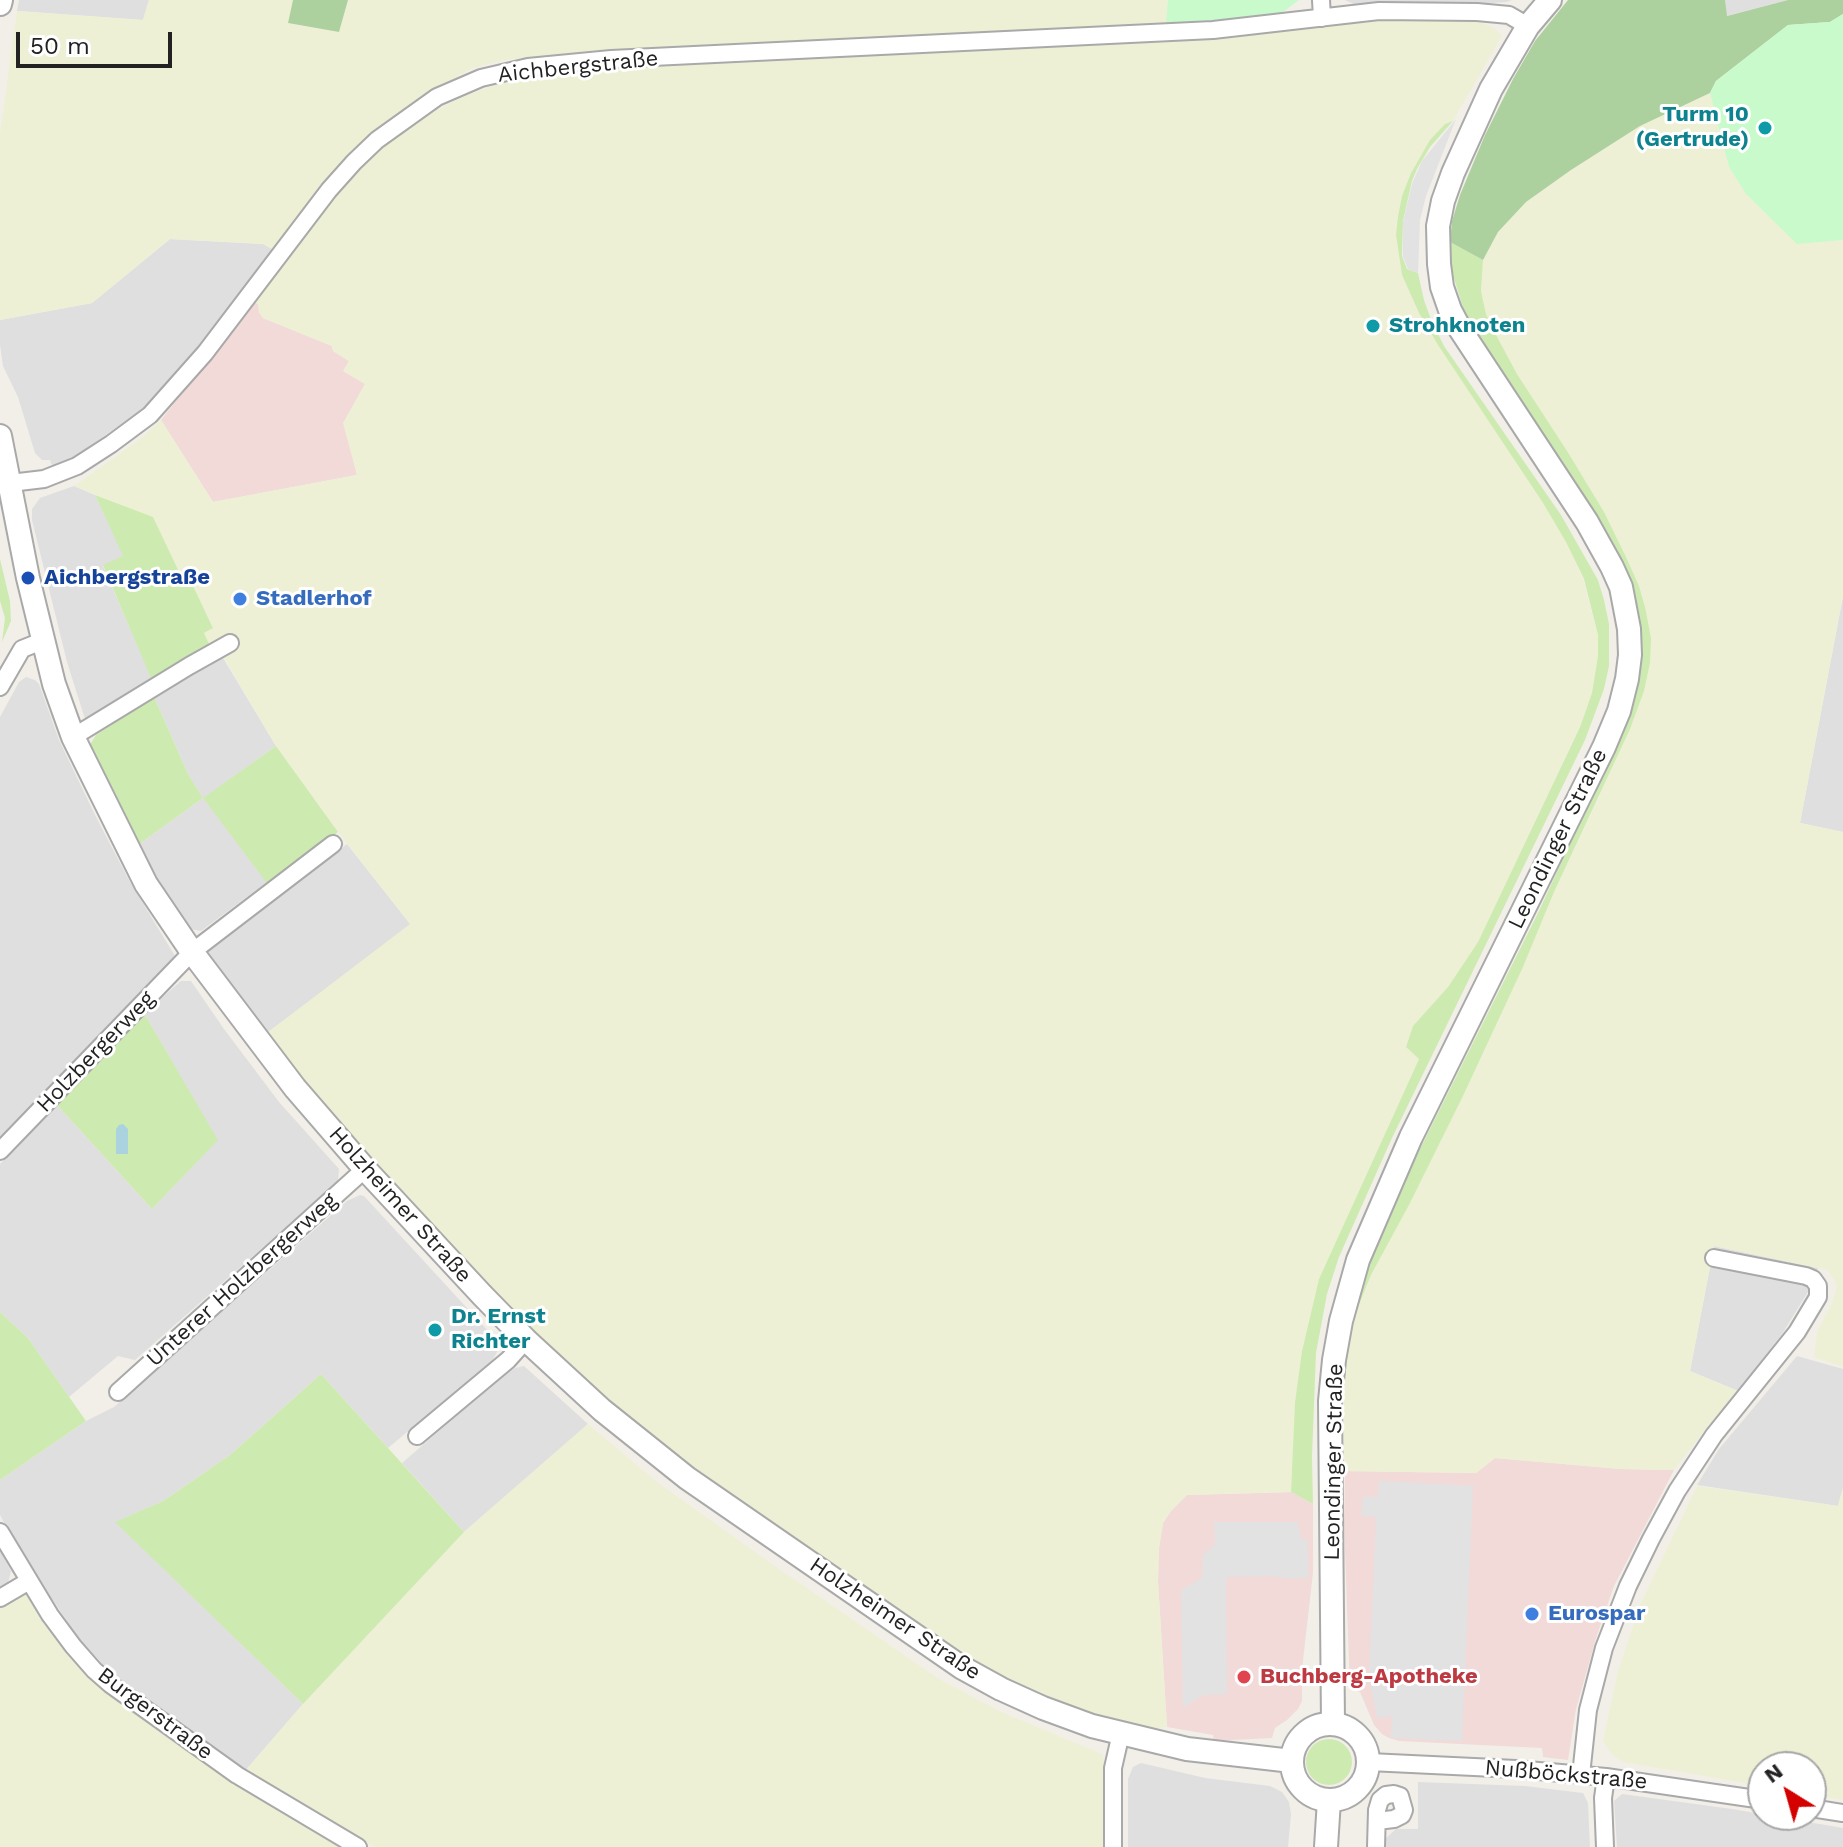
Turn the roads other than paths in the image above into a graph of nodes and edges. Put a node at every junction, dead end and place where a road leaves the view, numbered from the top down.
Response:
1 (1321, 0) edge
2 (1550, 0) edge
3 (1322, 18) junction
4 (1528, 26) junction
5 (0, 436) edge
6 (5, 484) edge
7 (42, 641) junction
8 (230, 643) dead end
9 (0, 687) edge
10 (73, 737) junction
11 (333, 844) dead end
12 (192, 952) junction
13 (0, 1151) edge
14 (365, 1169) junction
15 (1714, 1258) dead end
16 (526, 1340) junction
17 (118, 1392) dead end
18 (417, 1436) dead end
19 (0, 1532) edge
20 (29, 1581) junction
21 (0, 1598) edge
22 (1333, 1723) junction
23 (1121, 1733) junction
24 (1292, 1761) junction
25 (1369, 1762) junction
26 (1581, 1775) junction
27 (1606, 1777) junction
28 (1747, 1798) edge
29 (1329, 1800) junction
30 (1377, 1821) dead end
31 (358, 1847) edge
32 (1113, 1847) edge
33 (1326, 1847) edge
34 (1376, 1847) edge
35 (1605, 1847) edge

1 - 3 street
2 - 4 street, Leondinger Straße
3 - 4 street, Aichbergstraße
3 - 6 street, Aichbergstraße
4 - 22 street, Leondinger Straße
5 - 6 street, Holzheimer Straße
6 - 7 street, Holzheimer Straße
7 - 9 street
7 - 10 street, Holzheimer Straße
8 - 10 street
10 - 12 street, Holzheimer Straße
11 - 12 street, Holzbergerweg
12 - 13 street, Holzbergerweg
12 - 14 street, Holzheimer Straße
14 - 16 street, Holzheimer Straße
14 - 17 street, Unterer Holzbergerweg
15 - 26 street
16 - 18 street
16 - 23 street, Holzheimer Straße
19 - 20 street, Burgerstraße
20 - 21 street
20 - 31 street, Burgerstraße
22 - 24 street
22 - 25 street
23 - 24 street, Holzheimer Straße
23 - 32 street
24 - 29 street
25 - 26 street, Nußböckstraße
25 - 29 street
26 - 27 street, Nußböckstraße
27 - 28 street, Nußböckstraße
27 - 35 street
29 - 33 street
30 - 34 street

